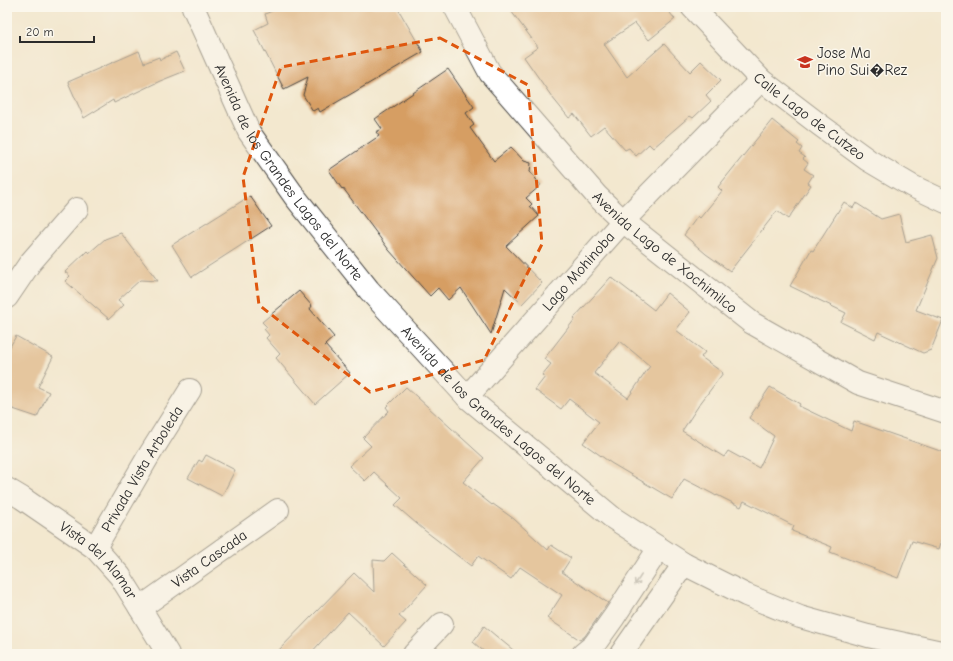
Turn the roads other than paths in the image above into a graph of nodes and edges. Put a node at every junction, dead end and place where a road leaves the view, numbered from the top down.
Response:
1 (193, 7) edge
2 (455, 7) edge
3 (692, 7) edge
4 (761, 80) junction
5 (946, 202) edge
6 (77, 209) dead end
7 (623, 221) junction
8 (7, 297) edge
9 (190, 390) dead end
10 (467, 397) junction
11 (946, 412) edge
12 (7, 489) edge
13 (278, 510) dead end
14 (95, 548) junction
15 (659, 548) junction
16 (684, 564) junction
17 (140, 608) junction
18 (442, 624) dead end
19 (946, 653) edge
20 (168, 654) edge
21 (414, 654) edge
22 (583, 654) edge
23 (621, 654) edge

1 - 10 street, Avenida de los Grandes Lagos del Norte
2 - 7 street, Avenida Lago de Xochimilco
3 - 4 street, Calle Lago de Cutzeo
4 - 5 street, Calle Lago de Cutzeo
4 - 7 street, Lago Mohinoba
6 - 8 street
7 - 10 street, Lago Mohinoba
7 - 11 street, Avenida Lago de Xochimilco
9 - 14 street, Privada Vista Arboleda
10 - 15 street, Avenida de los Grandes Lagos del Norte
12 - 14 street, Vista del Alamar
13 - 17 street, Vista Cascada
14 - 17 street, Vista del Alamar
15 - 16 street, Avenida de los Grandes Lagos del Norte
15 -> 22 street
16 - 19 street, Avenida de los Grandes Lagos del Norte
16 - 23 street
17 - 20 street, Vista del Alamar
18 - 21 street

